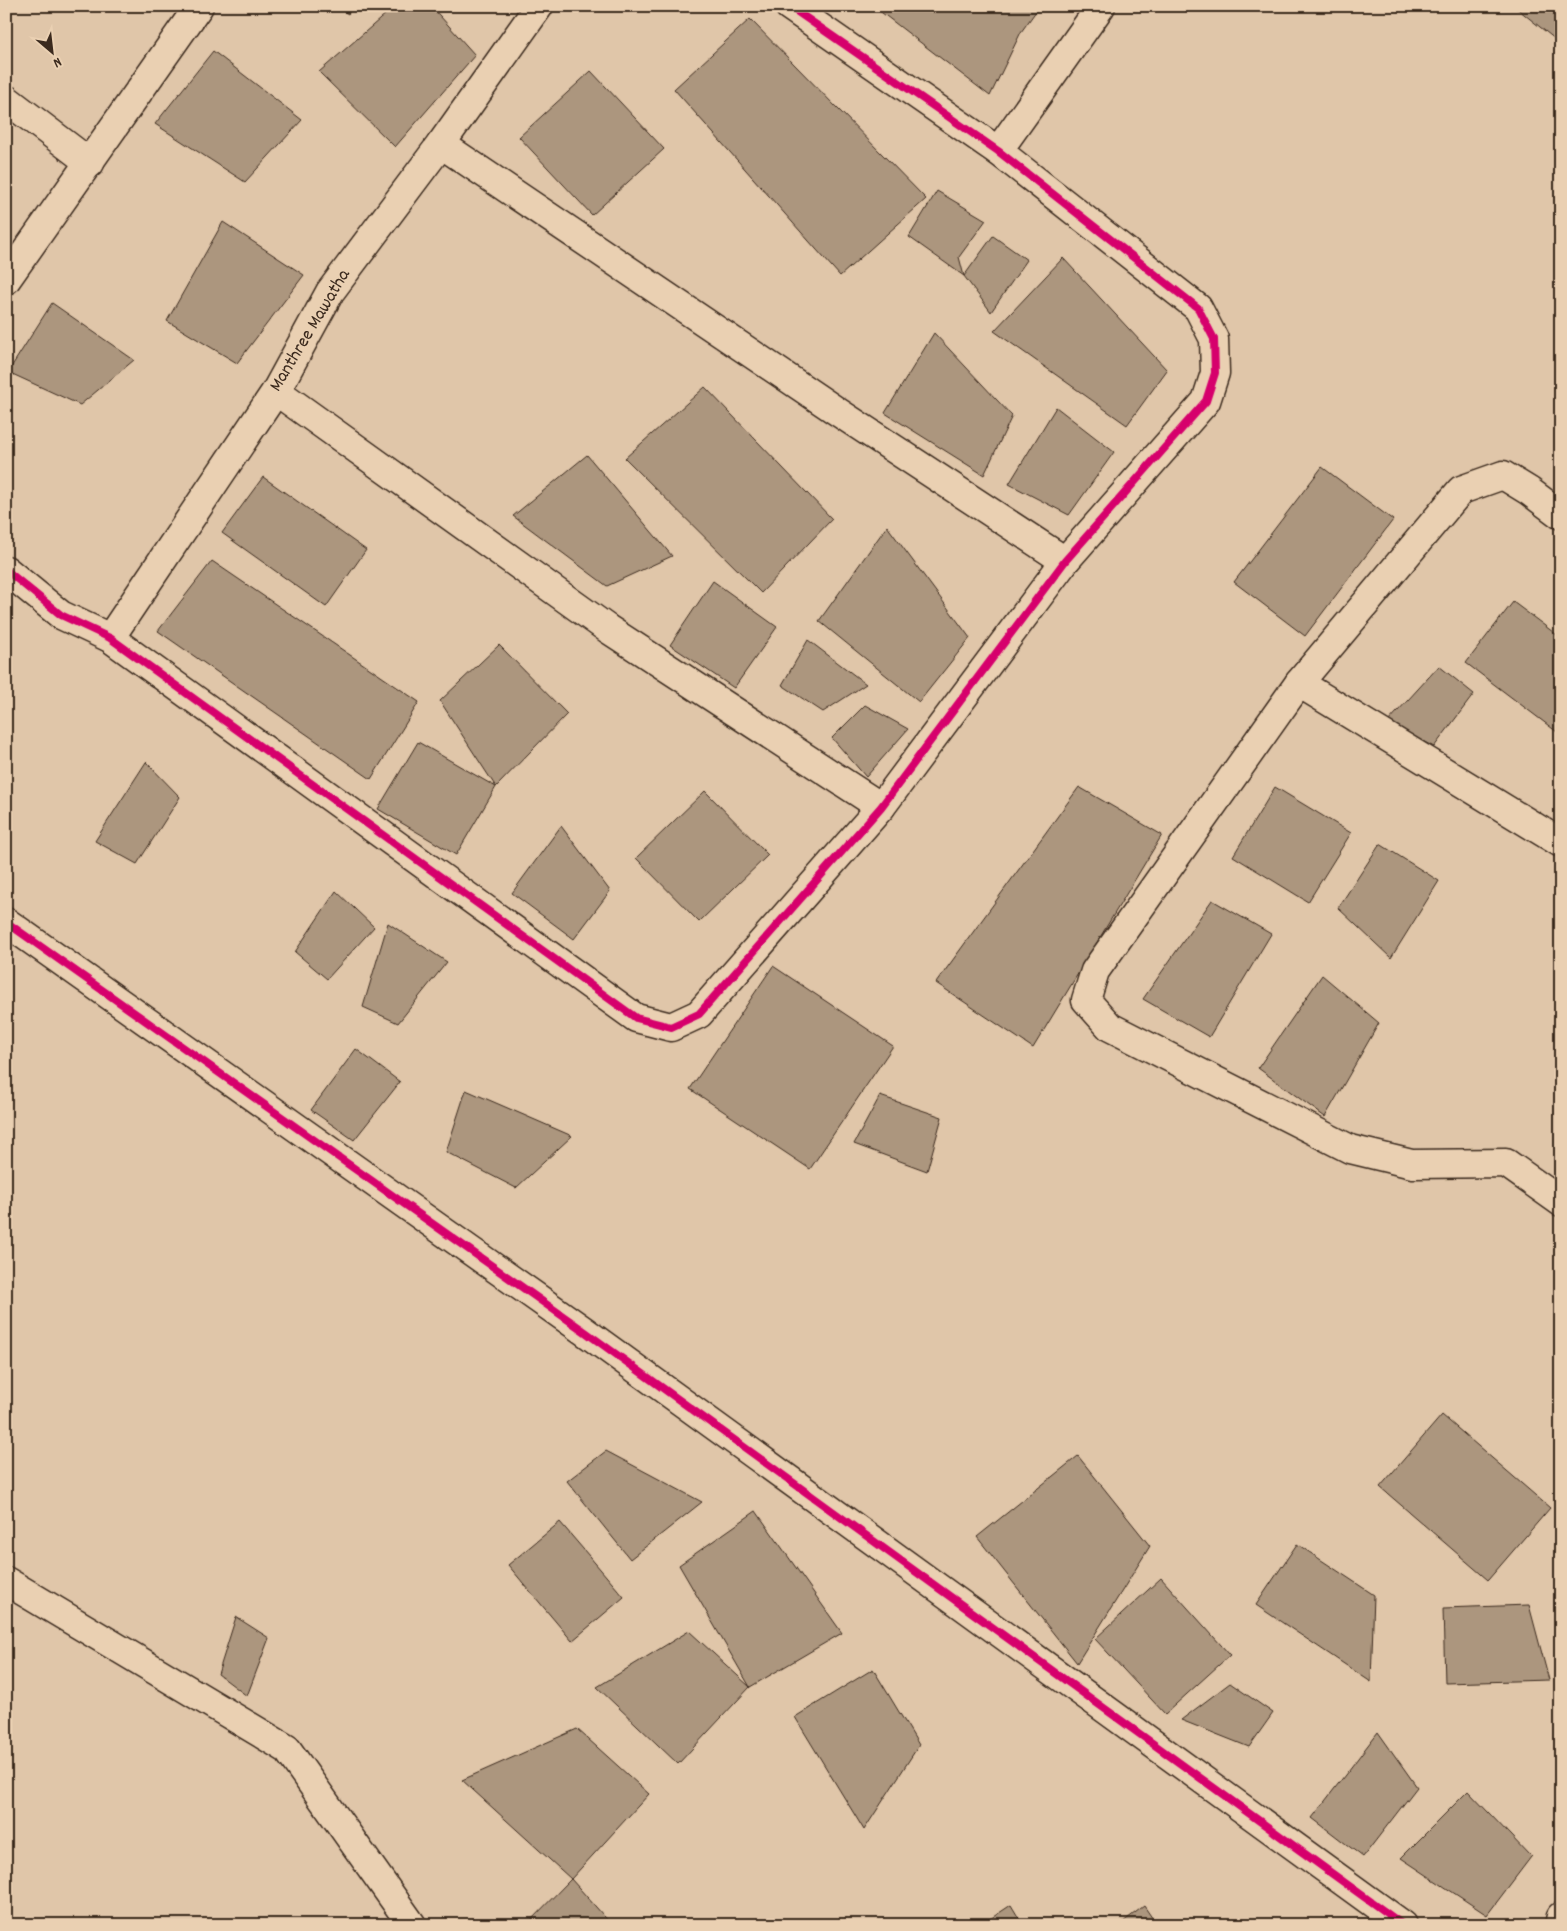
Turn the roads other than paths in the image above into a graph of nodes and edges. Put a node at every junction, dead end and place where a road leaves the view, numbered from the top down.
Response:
1 (199, 6) edge
2 (539, 6) edge
3 (789, 6) edge
4 (1101, 6) edge
5 (6, 99) edge
6 (441, 144) junction
7 (998, 151) junction
8 (90, 163) junction
9 (6, 280) edge
10 (276, 391) junction
11 (1561, 515) edge
12 (1065, 561) junction
13 (6, 570) edge
14 (110, 638) junction
15 (1299, 683) junction
16 (881, 807) junction
17 (1561, 843) edge
18 (6, 922) edge
19 (1561, 1202) edge
20 (6, 1581) edge
21 (1561, 1916) edge
22 (412, 1925) edge
23 (1403, 1925) edge
24 (1559, 1925) edge

1 - 8 street
2 - 6 street, Manthree Mawatha
3 - 7 street
4 - 7 street
5 - 8 street
6 - 10 street, Manthree Mawatha
6 - 12 street
7 - 12 street
8 - 9 street
10 - 14 street, Manthree Mawatha
10 - 16 street
11 - 15 street
12 - 16 street
13 - 14 street
14 - 16 street
15 - 17 street
15 - 19 street
18 - 23 street
20 - 22 street
21 - 24 street

